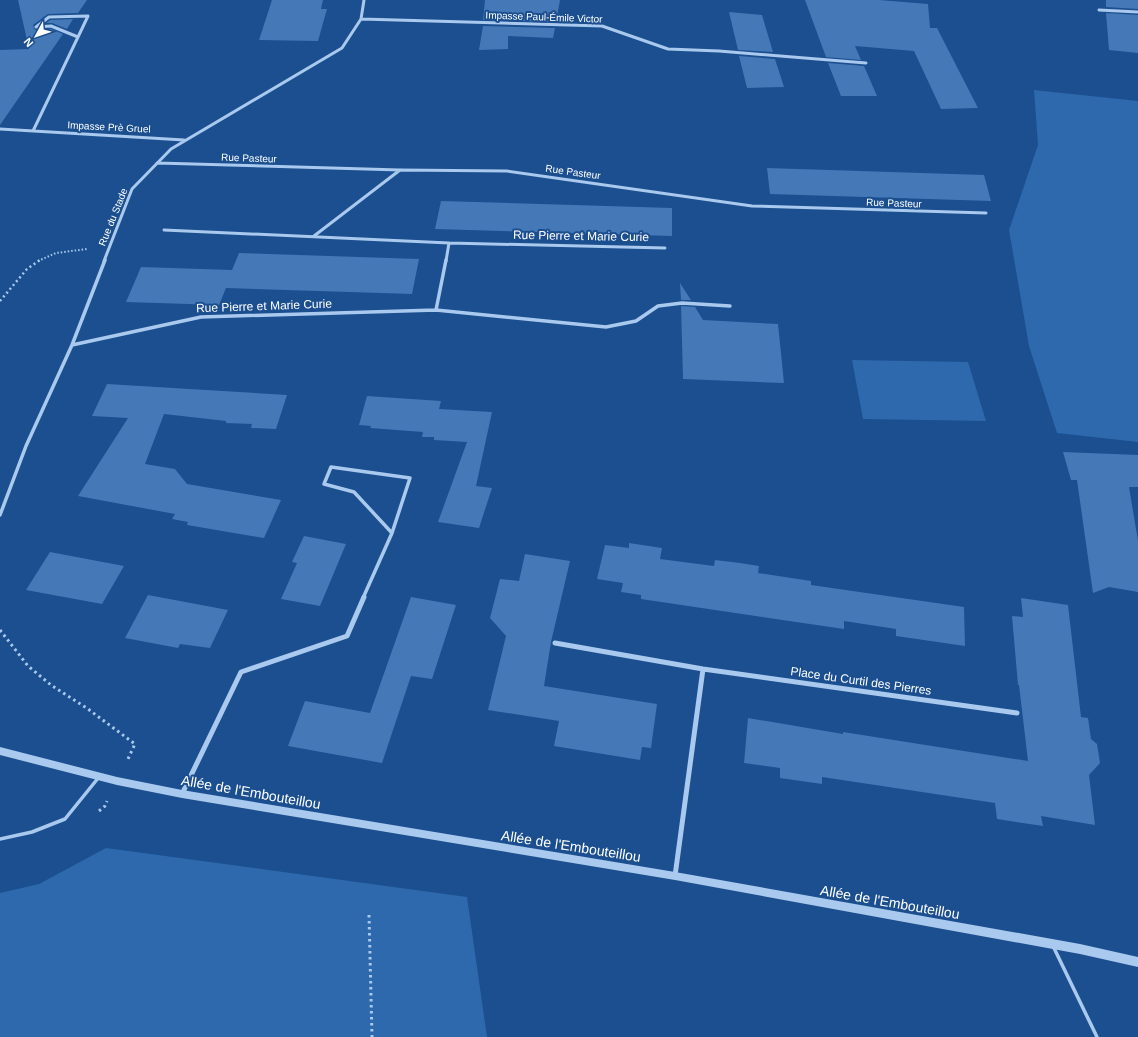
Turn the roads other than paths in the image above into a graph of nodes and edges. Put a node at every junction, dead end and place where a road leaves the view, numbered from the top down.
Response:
1 (364, 0) edge
2 (1099, 10) dead end
3 (1138, 12) edge
4 (362, 20) junction
5 (78, 37) junction
6 (866, 63) dead end
7 (0, 130) edge
8 (33, 131) junction
9 (184, 140) junction
10 (157, 163) junction
11 (400, 170) junction
12 (986, 213) dead end
13 (164, 230) dead end
14 (313, 237) junction
15 (449, 242) junction
16 (665, 248) dead end
17 (730, 306) dead end
18 (436, 310) junction
19 (72, 345) junction
20 (0, 515) edge
21 (392, 533) junction
22 (555, 643) dead end
23 (703, 669) junction
24 (1017, 713) dead end
25 (0, 751) edge
26 (99, 776) junction
27 (182, 794) junction
28 (0, 838) edge
29 (675, 876) junction
30 (1053, 944) junction
31 (1138, 962) edge
32 (1097, 1037) edge

1 - 4 street, Rue du Stade
2 - 3 street
4 - 6 street, Impasse Paul-Émile Victor
4 - 9 street, Rue du Stade
5 - 5 street
5 - 8 street
7 - 8 street, Impasse Prè Gruel
8 - 9 street, Impasse Prè Gruel
9 - 10 street, Rue du Stade
10 - 11 street, Rue Pasteur
10 - 19 street, Rue du Stade
11 - 12 street, Rue Pasteur
11 - 14 street
13 - 14 street, Rue Pierre et Marie Curie
14 - 15 street, Rue Pierre et Marie Curie
15 - 16 street, Rue Pierre et Marie Curie
15 - 18 street
17 - 18 street, Rue Pierre et Marie Curie
18 - 19 street, Rue Pierre et Marie Curie
19 - 20 street, Rue du Stade
21 - 21 street
21 - 27 street
22 - 23 street, Place du Curtil des Pierres
23 - 24 street, Place du Curtil des Pierres
23 - 29 street
25 - 26 street, Allée de l'Embouteillou
26 - 27 street, Allée de l'Embouteillou
26 - 28 lane
27 - 29 street, Allée de l'Embouteillou
29 - 30 street, Allée de l'Embouteillou
30 - 31 street, Allée de l'Embouteillou
30 - 32 lane

